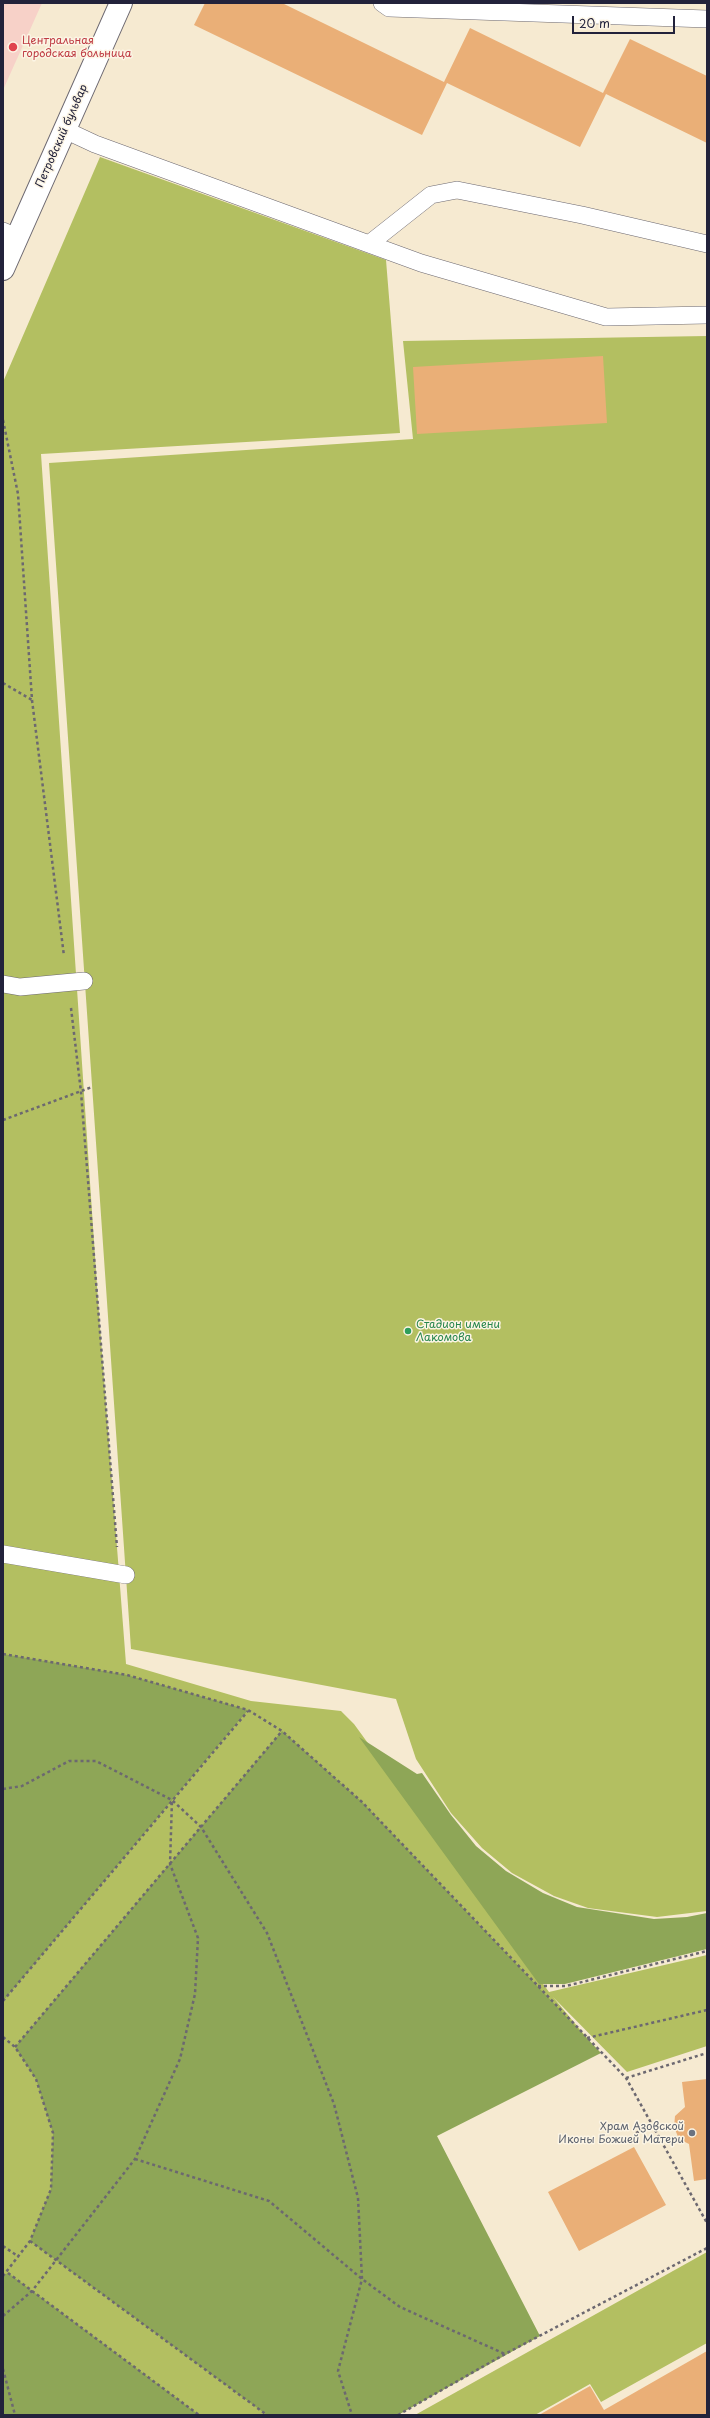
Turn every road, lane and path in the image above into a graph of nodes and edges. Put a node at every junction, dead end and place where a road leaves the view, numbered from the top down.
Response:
1 (121, 3) edge
2 (382, 3) edge
3 (707, 19) edge
4 (65, 130) junction
5 (10, 234) edge
6 (369, 244) junction
7 (707, 244) edge
8 (3, 269) edge
9 (707, 315) edge
10 (3, 683) edge
11 (32, 700) dead end
12 (84, 981) dead end
13 (3, 984) edge
14 (92, 1087) dead end
15 (3, 1120) edge
16 (3, 1554) edge
17 (126, 1575) dead end
18 (3, 1654) edge
19 (248, 1710) junction
20 (282, 1731) junction
21 (3, 1789) edge
22 (172, 1800) junction
23 (201, 1827) junction
24 (170, 1864) junction
25 (707, 1951) edge
26 (538, 1986) junction
27 (3, 2001) edge
28 (707, 2010) edge
29 (3, 2037) edge
30 (587, 2038) junction
31 (15, 2047) junction
32 (707, 2053) edge
33 (626, 2078) junction
34 (652, 2125) junction
35 (636, 2133) dead end
36 (135, 2159) junction
37 (707, 2224) edge
38 (30, 2242) junction
39 (3, 2246) edge
40 (707, 2248) edge
41 (19, 2257) junction
42 (57, 2261) junction
43 (8, 2273) junction
44 (3, 2276) edge
45 (362, 2279) junction
46 (32, 2291) junction
47 (3, 2316) edge
48 (505, 2354) junction
49 (3, 2369) edge
50 (15, 2415) edge
51 (199, 2415) edge
52 (268, 2415) edge
53 (352, 2415) edge
54 (398, 2415) edge

1 - 4 street, Петровский бульвар
2 - 3 lane
4 - 5 street, Петровский бульвар
4 - 6 lane
5 - 8 street, Петровский бульвар
6 - 7 lane
6 - 9 lane
10 - 11 path
12 - 13 lane
14 - 15 path
16 - 17 lane
18 - 19 path
19 - 20 path
19 - 22 path
20 - 23 path
20 - 26 path
21 - 22 path
22 - 23 path
22 - 24 path
22 - 27 path
23 - 24 path
23 - 45 path
24 - 31 path
24 - 36 path
25 - 26 path
26 - 30 path
28 - 30 path
29 - 31 path
30 - 33 path
31 - 38 path
32 - 33 path
33 - 34 path
34 - 35 path
34 - 37 path
36 - 42 path
36 - 45 path
38 - 41 path
38 - 42 path
39 - 41 path
40 - 48 path
41 - 43 path
42 - 46 path
42 - 52 path
43 - 44 path
43 - 46 path
45 - 48 path
45 - 53 path
46 - 47 path
46 - 51 path
48 - 54 path
49 - 50 path

